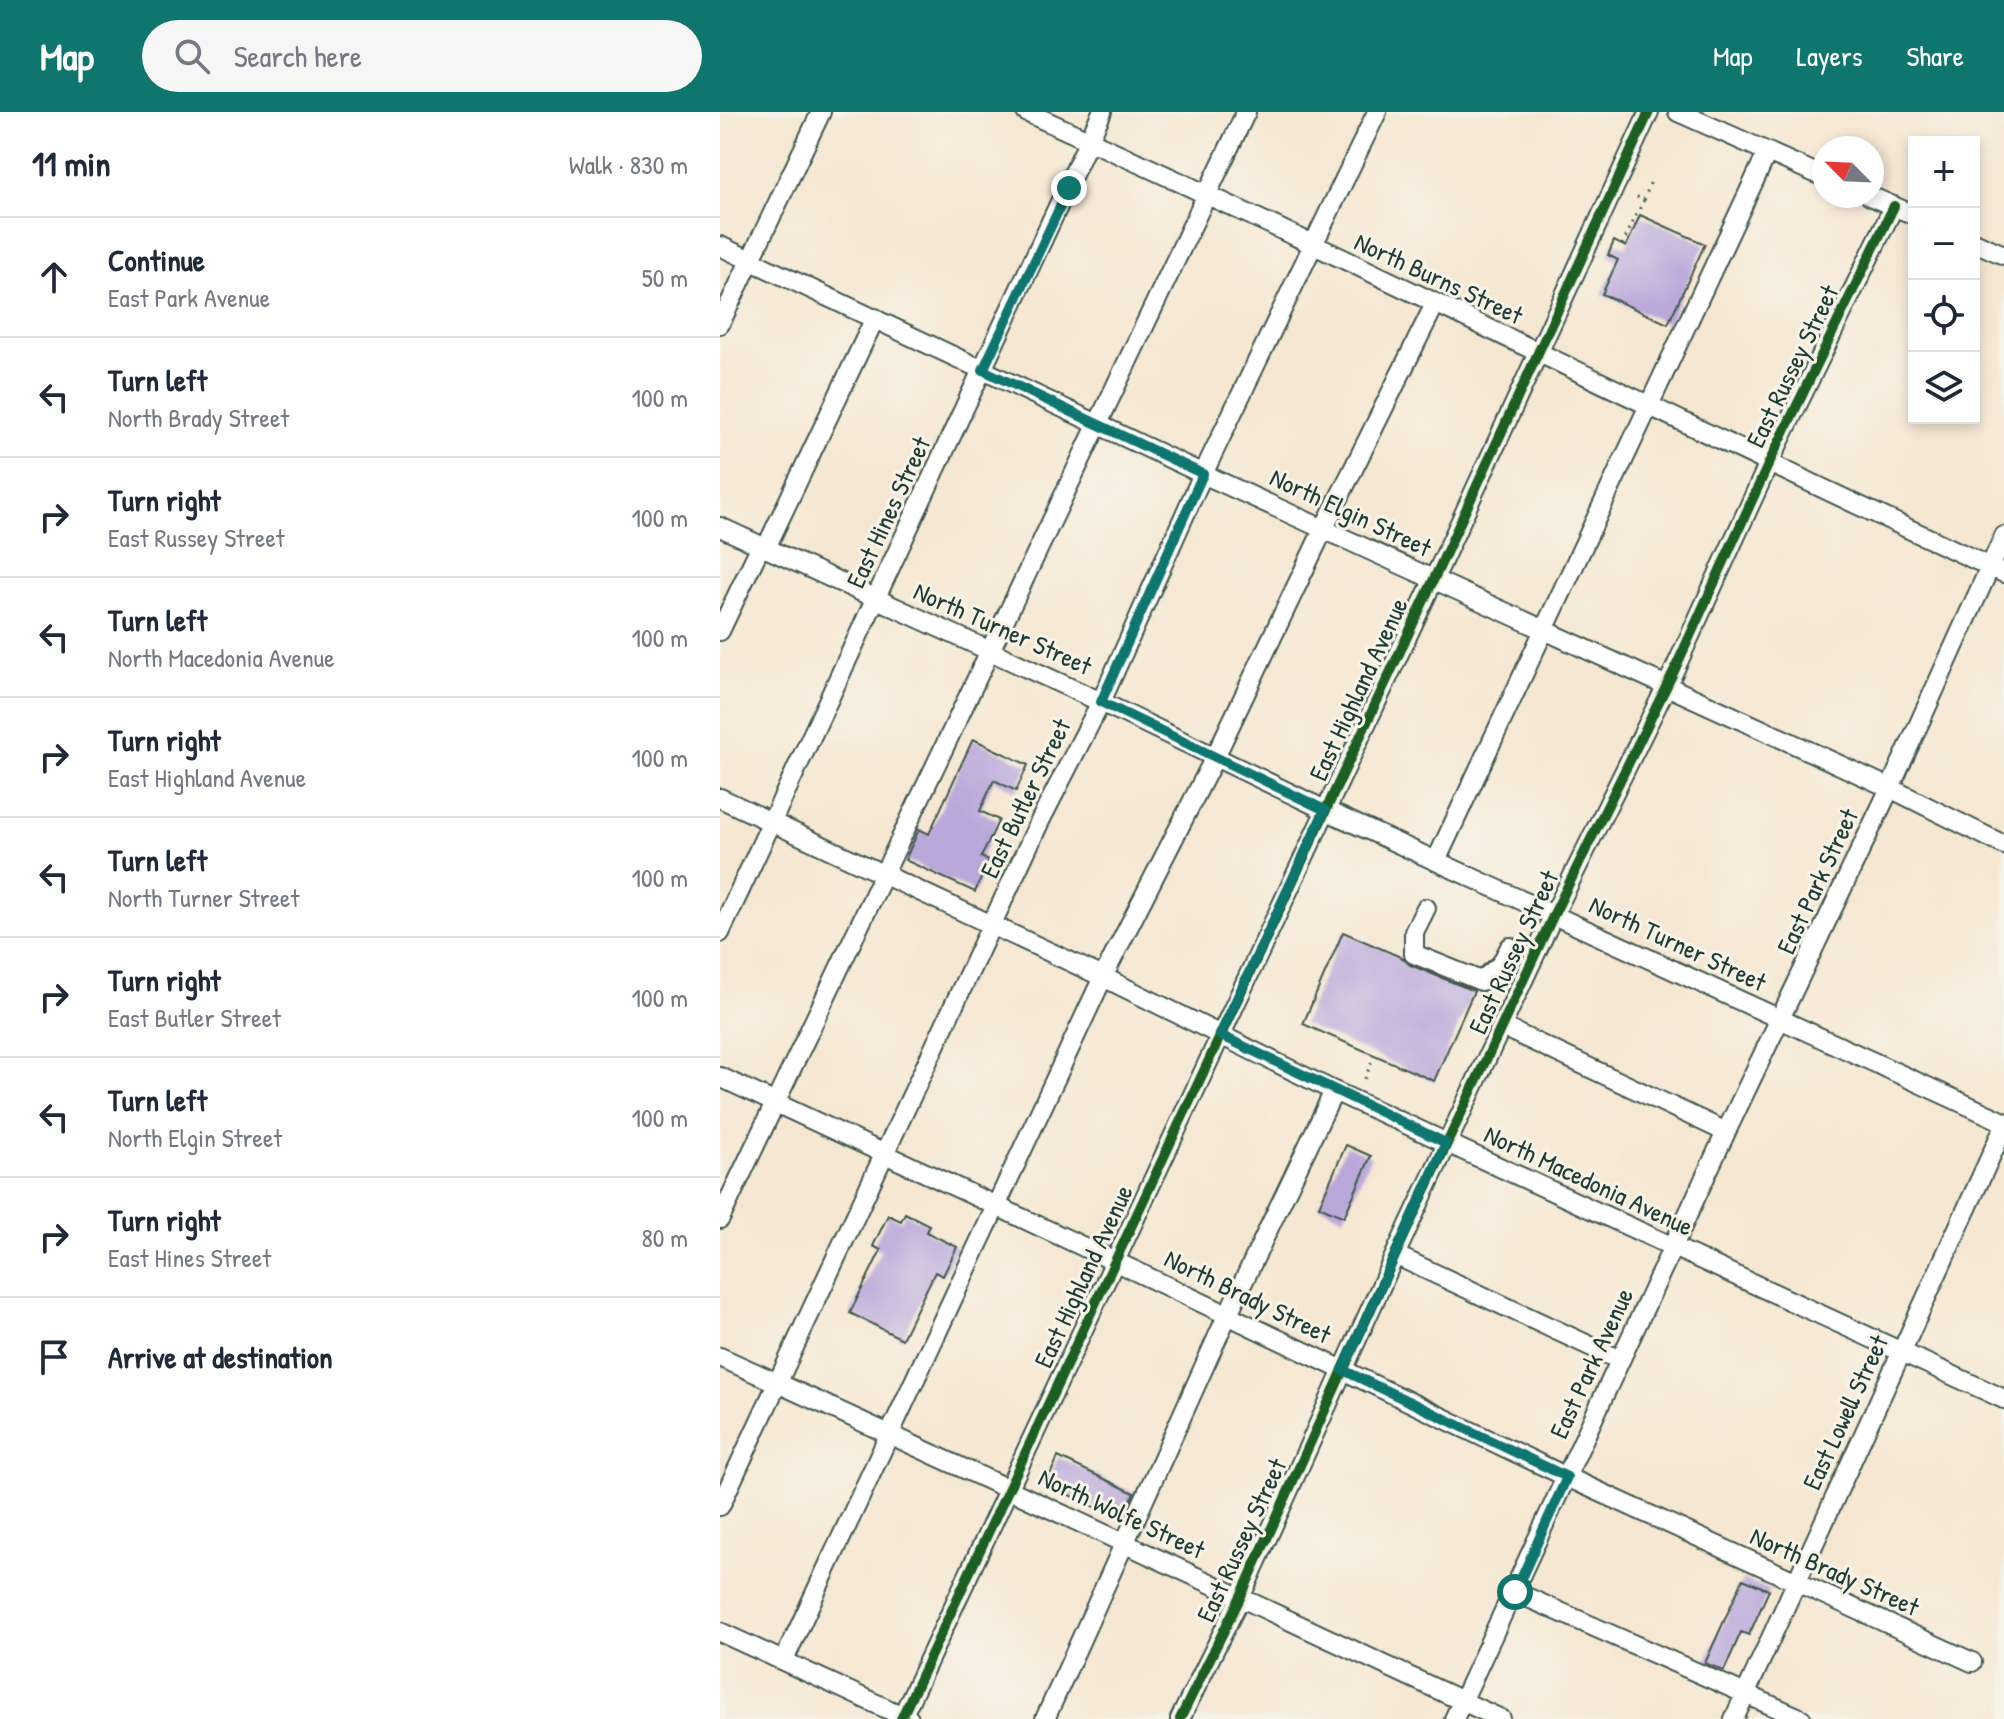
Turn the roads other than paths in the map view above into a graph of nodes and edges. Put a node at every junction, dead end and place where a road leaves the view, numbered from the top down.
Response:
1 (821, 112) edge
2 (1026, 112) edge
3 (1102, 112) edge
4 (1246, 112) edge
5 (1377, 112) edge
6 (1649, 112) edge
7 (1678, 112) edge
8 (1090, 141) junction
9 (1767, 153) junction
10 (1812, 172) edge
11 (1206, 195) junction
12 (1884, 202) edge
13 (1894, 206) junction
14 (1908, 212) edge
15 (1312, 245) junction
16 (1980, 245) edge
17 (720, 246) edge
18 (2004, 255) edge
19 (750, 260) junction
20 (1435, 304) junction
21 (875, 318) junction
22 (720, 324) edge
23 (1538, 353) junction
24 (983, 370) junction
25 (1649, 407) junction
26 (1099, 424) junction
27 (1769, 463) junction
28 (1203, 474) junction
29 (720, 527) edge
30 (1324, 528) junction
31 (2004, 536) edge
32 (763, 546) junction
33 (1997, 570) edge
34 (1434, 579) junction
35 (877, 600) junction
36 (720, 631) edge
37 (1545, 631) junction
38 (989, 651) junction
39 (1666, 685) junction
40 (1101, 702) junction
41 (1216, 755) junction
42 (1890, 788) junction
43 (720, 798) edge
44 (1325, 810) junction
45 (772, 822) junction
46 (2004, 845) edge
47 (1436, 861) junction
48 (887, 875) junction
49 (1426, 908) dead end
50 (1554, 914) junction
51 (992, 925) junction
52 (720, 933) edge
53 (1510, 947) dead end
54 (1103, 977) junction
55 (1781, 1019) junction
56 (1503, 1027) junction
57 (1220, 1035) junction
58 (720, 1077) edge
59 (1334, 1091) junction
60 (776, 1104) junction
61 (2004, 1124) edge
62 (1726, 1132) junction
63 (1446, 1143) junction
64 (883, 1155) junction
65 (997, 1208) junction
66 (720, 1219) edge
67 (1674, 1247) junction
68 (1395, 1255) junction
69 (1114, 1261) junction
70 (1227, 1316) junction
71 (1901, 1351) junction
72 (720, 1357) edge
73 (1620, 1360) junction
74 (1343, 1370) junction
75 (776, 1382) junction
76 (2004, 1399) edge
77 (891, 1435) junction
78 (1567, 1477) junction
79 (1008, 1487) junction
80 (720, 1506) edge
81 (1125, 1545) junction
82 (1795, 1582) junction
83 (1515, 1592) junction
84 (1241, 1596) junction
85 (720, 1632) edge
86 (784, 1660) junction
87 (1972, 1662) dead end
88 (1746, 1692) junction
89 (1462, 1701) junction
90 (1187, 1717) edge
91 (904, 1718) edge
92 (1045, 1719) edge
93 (1454, 1719) edge
94 (1501, 1719) edge
95 (1734, 1719) edge
96 (1802, 1719) edge

1 - 19 street
2 - 8 street, North Burns Street
3 - 8 street, East Hines Street
4 - 11 street
5 - 15 street, East Butler Street
6 - 23 street, East Highland Avenue
7 - 9 street
8 - 11 street, North Burns Street
8 - 24 street, East Hines Street
9 - 10 street
9 - 25 street
11 - 15 street, North Burns Street
11 - 26 street
12 - 13 street
13 - 14 street
13 - 27 street, East Russey Street
15 - 20 street, North Burns Street
15 - 28 street, East Butler Street
16 - 18 street
17 - 19 street, North Elgin Street
19 - 21 street, North Elgin Street
19 - 22 street
20 - 23 street, North Burns Street
20 - 30 street
21 - 24 street, North Elgin Street
21 - 32 street
23 - 25 street, North Burns Street
23 - 34 street, East Highland Avenue
24 - 26 street, North Elgin Street
24 - 35 street, East Hines Street
25 - 27 street, North Burns Street
25 - 37 street
26 - 28 street, North Elgin Street
26 - 38 street
27 - 33 street, North Burns Street
27 - 39 street, East Russey Street
28 - 30 street, North Elgin Street
28 - 40 street, East Butler Street
29 - 32 street, North Turner Street
30 - 34 street, North Elgin Street
30 - 41 street
31 - 33 street, East Park Street
32 - 35 street, North Turner Street
32 - 36 street
33 - 42 street, East Park Street
34 - 37 street, North Elgin Street
34 - 44 street, East Highland Avenue
35 - 38 street, North Turner Street
35 - 45 street, East Hines Street
37 - 39 street, North Elgin Street
37 - 47 street
38 - 40 street, North Turner Street
38 - 48 street
39 - 42 street, North Elgin Street
39 - 50 street, East Russey Street
40 - 41 street, North Turner Street
40 - 51 street, East Butler Street
41 - 44 street, North Turner Street
41 - 54 street
42 - 46 street, North Elgin Street
42 - 55 street, East Park Street
43 - 45 street, North Macedonia Avenue
44 - 47 street, North Turner Street
44 - 57 street, East Highland Avenue
45 - 48 street, North Macedonia Avenue
45 - 52 street, East Hines Street
47 - 50 street, North Turner Street
48 - 51 street, North Macedonia Avenue
48 - 60 street
49 - 53 street
50 - 55 street, North Turner Street
50 - 56 street, East Russey Street
51 - 54 street, North Macedonia Avenue
51 - 64 street, East Butler Street
54 - 57 street, North Macedonia Avenue
54 - 65 street
55 - 61 street, North Turner Street
55 - 62 street, East Park Street
56 - 62 street
56 - 63 street, East Russey Street
57 - 59 street, North Macedonia Avenue
57 - 69 street, East Highland Avenue
58 - 60 street, North Brady Street
59 - 63 street, North Macedonia Avenue
59 - 70 street
60 - 64 street, North Brady Street
60 - 66 street
61 - 71 street, East Lowell Street
62 - 67 street, East Park Street
63 - 67 street, North Macedonia Avenue
63 - 68 street, East Russey Street
64 - 65 street, North Brady Street
64 - 75 street, East Butler Street
65 - 69 street, North Brady Street
65 - 77 street
67 - 71 street, North Macedonia Avenue
67 - 73 street, East Park Avenue
68 - 73 street
68 - 74 street, East Russey Street
69 - 70 street, North Brady Street
69 - 79 street, East Highland Avenue
70 - 74 street, North Brady Street
70 - 81 street
71 - 76 street, North Macedonia Avenue
71 - 82 street, East Lowell Street
72 - 75 street, North Wolfe Street
73 - 78 street, East Park Avenue
74 - 78 street, North Brady Street
74 - 84 street, East Russey Street
75 - 77 street, North Wolfe Street
75 - 80 street, East Butler Street
77 - 79 street, North Wolfe Street
77 - 86 street
78 - 82 street, North Brady Street
78 - 83 street, East Park Avenue
79 - 81 street, North Wolfe Street
79 - 91 street, East Highland Avenue
81 - 84 street, North Wolfe Street
81 - 92 street
82 - 87 street, North Brady Street
82 - 88 street, East Lowell Street
83 - 88 street
83 - 89 street, East Park Avenue
84 - 89 street, North Wolfe Street
84 - 90 street, East Russey Street
85 - 86 street
86 - 91 street
88 - 95 street, East Lowell Street
88 - 96 street
89 - 93 street, East Park Avenue
89 - 94 street, North Wolfe Street

